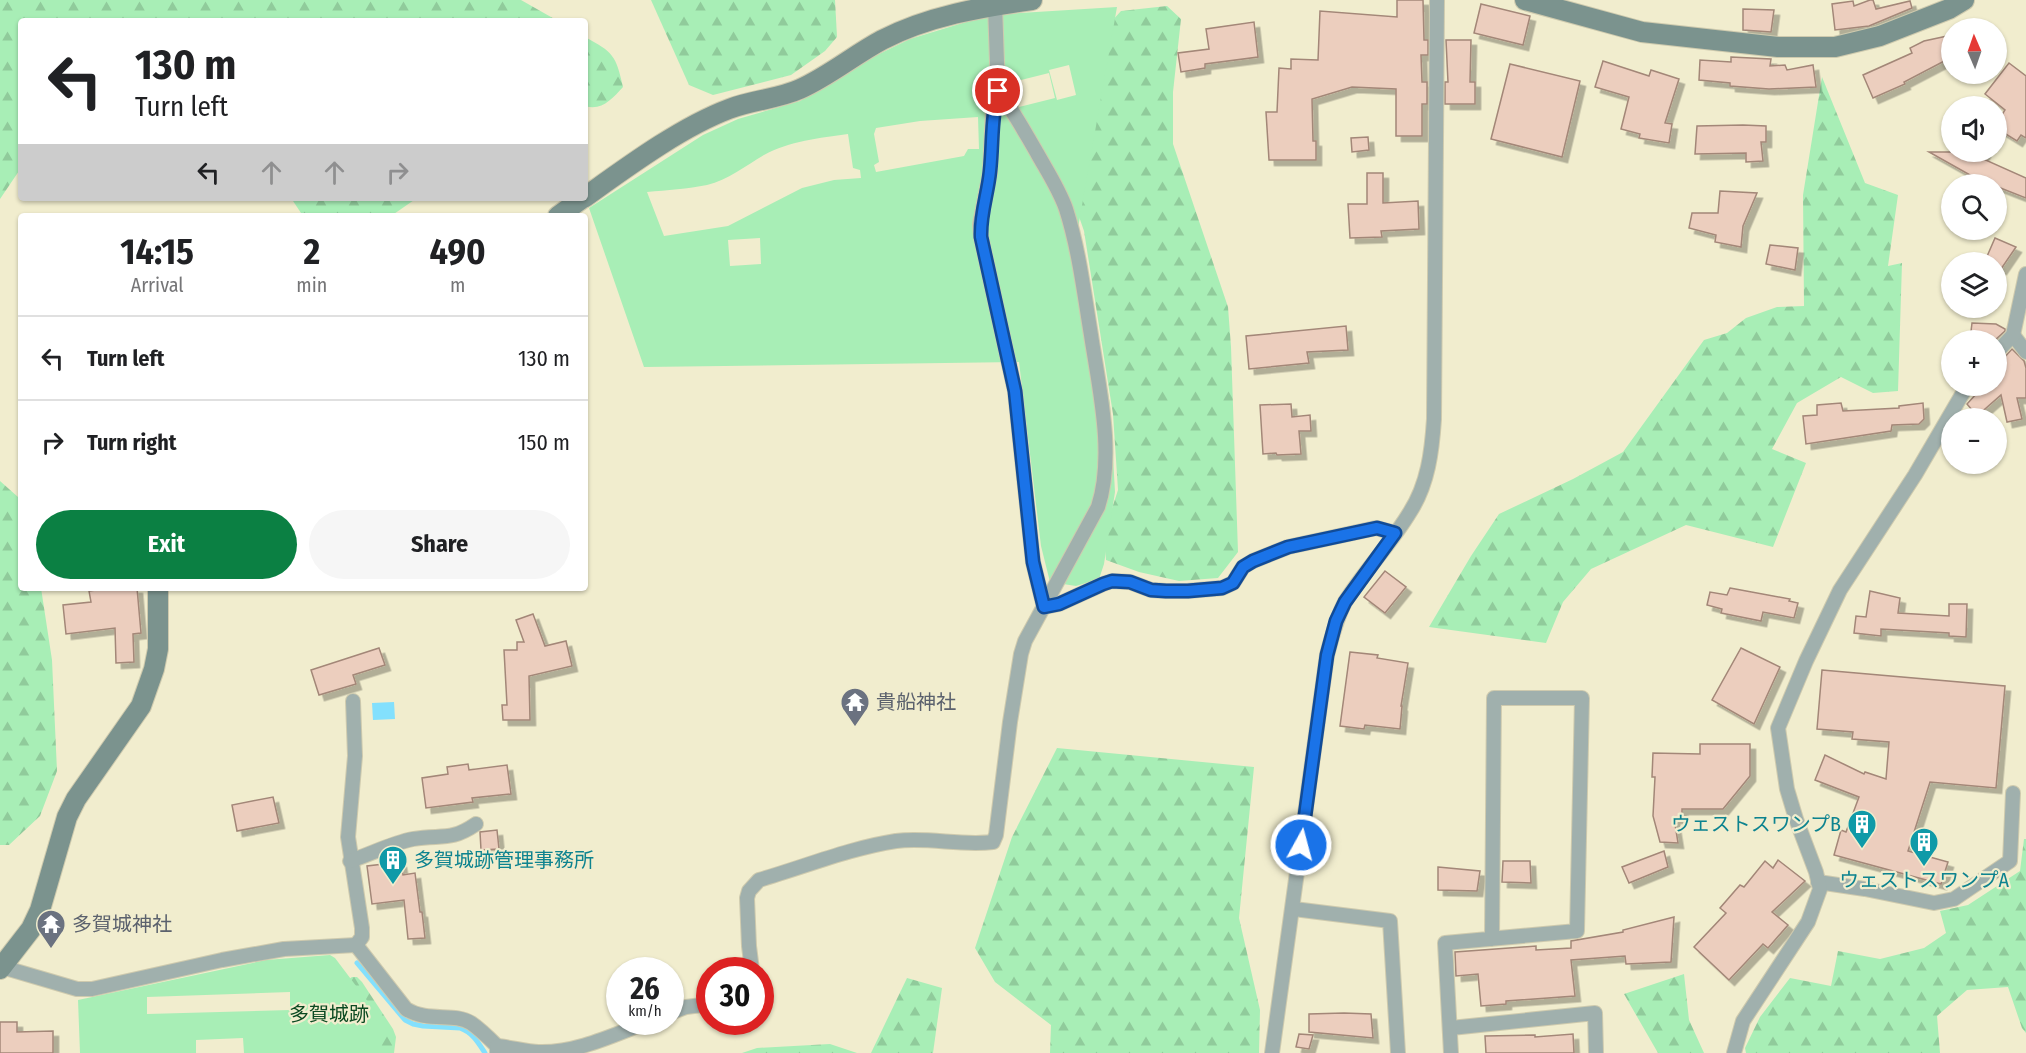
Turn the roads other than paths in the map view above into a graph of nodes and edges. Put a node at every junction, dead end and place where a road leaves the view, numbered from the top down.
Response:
1 (1032, 0) edge
2 (1437, 0) edge
3 (1525, 0) edge
4 (1964, 0) edge
5 (995, 5) junction
6 (998, 91) junction
7 (588, 194) edge
8 (579, 201) edge
9 (562, 213) edge
10 (2026, 274) edge
11 (2013, 335) junction
12 (2007, 341) edge
13 (2026, 352) edge
14 (1961, 396) edge
15 (1395, 533) junction
16 (158, 591) edge
17 (1044, 607) junction
18 (354, 701) dead end
19 (2013, 793) dead end
20 (476, 825) dead end
21 (350, 861) junction
22 (1818, 882) junction
23 (1293, 909) junction
24 (1492, 939) junction
25 (356, 945) junction
26 (750, 957) edge
27 (1, 968) edge
28 (1451, 1028) junction
29 (610, 1035) edge
30 (497, 1049) edge
31 (1272, 1053) edge
32 (1398, 1053) edge
33 (1451, 1053) edge
34 (1596, 1053) edge
35 (1734, 1053) edge

1 - 5 street
2 - 15 street
3 - 4 street
5 - 6 street
5 - 7 street
6 - 17 street
6 - 17 street
8 - 9 street
10 - 11 street
11 - 12 street
11 - 13 street
14 - 22 street
15 - 17 street
15 - 23 street
16 - 27 street
17 - 26 street
18 - 21 street
19 - 22 street
20 - 21 street
21 - 25 street
22 - 35 street
23 - 31 street
23 - 32 street
24 - 24 street
24 - 28 street
25 - 27 street
25 - 30 street
28 - 33 street
28 - 34 street
29 - 30 street

